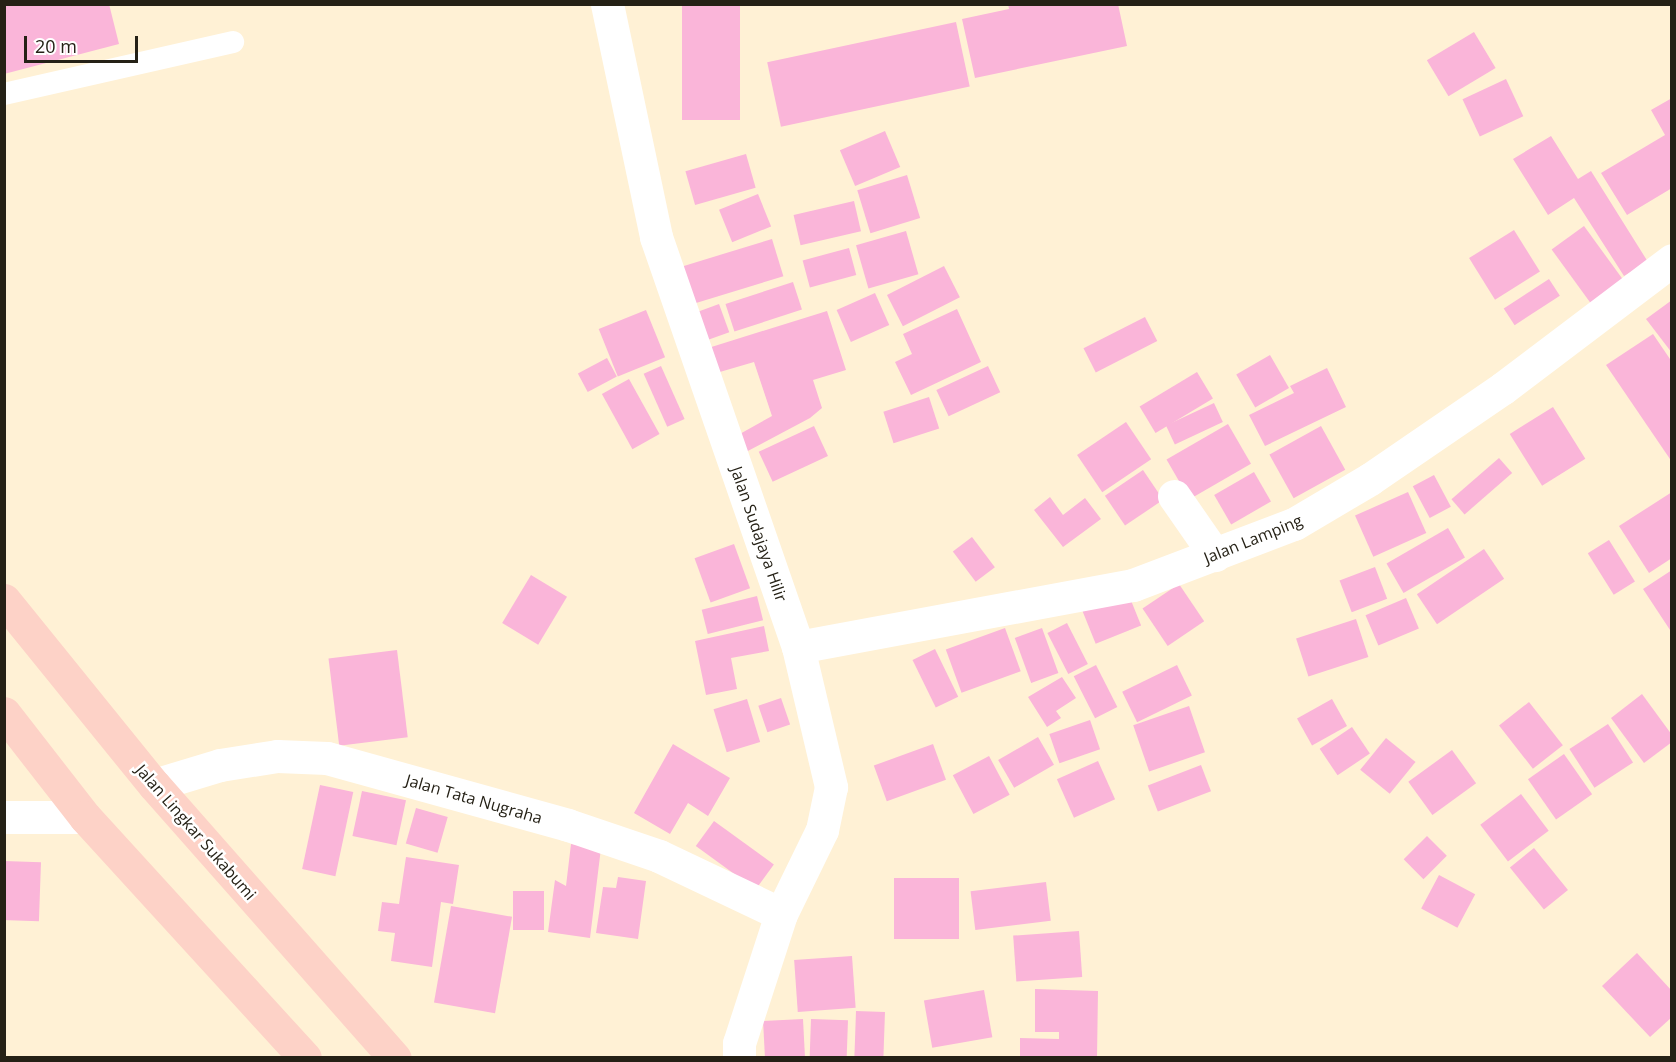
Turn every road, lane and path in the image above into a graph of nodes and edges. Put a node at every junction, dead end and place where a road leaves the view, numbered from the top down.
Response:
1 (607, 4) edge
2 (233, 42) dead end
3 (4, 94) edge
4 (1671, 260) edge
5 (1174, 496) dead end
6 (1215, 555) junction
7 (4, 600) edge
8 (798, 647) junction
9 (4, 713) edge
10 (154, 785) junction
11 (4, 817) edge
12 (85, 817) junction
13 (781, 914) junction
14 (305, 1058) edge
15 (394, 1058) edge
16 (739, 1058) edge

1 - 8 street, Jalan Sudajaya Hilir
2 - 3 lane
4 - 6 street, Jalan Lamping
5 - 6 street
6 - 8 street, Jalan Lamping
7 - 10 main road, Jalan Lingkar Sukabumi
8 - 13 street, Jalan Sudajaya Hilir
9 - 12 main road
10 - 13 street, Jalan Tata Nugraha
10 - 15 main road, Jalan Lingkar Sukabumi
11 - 12 street
12 - 14 main road
13 - 16 street, Jalan Sudajaya Hilir

